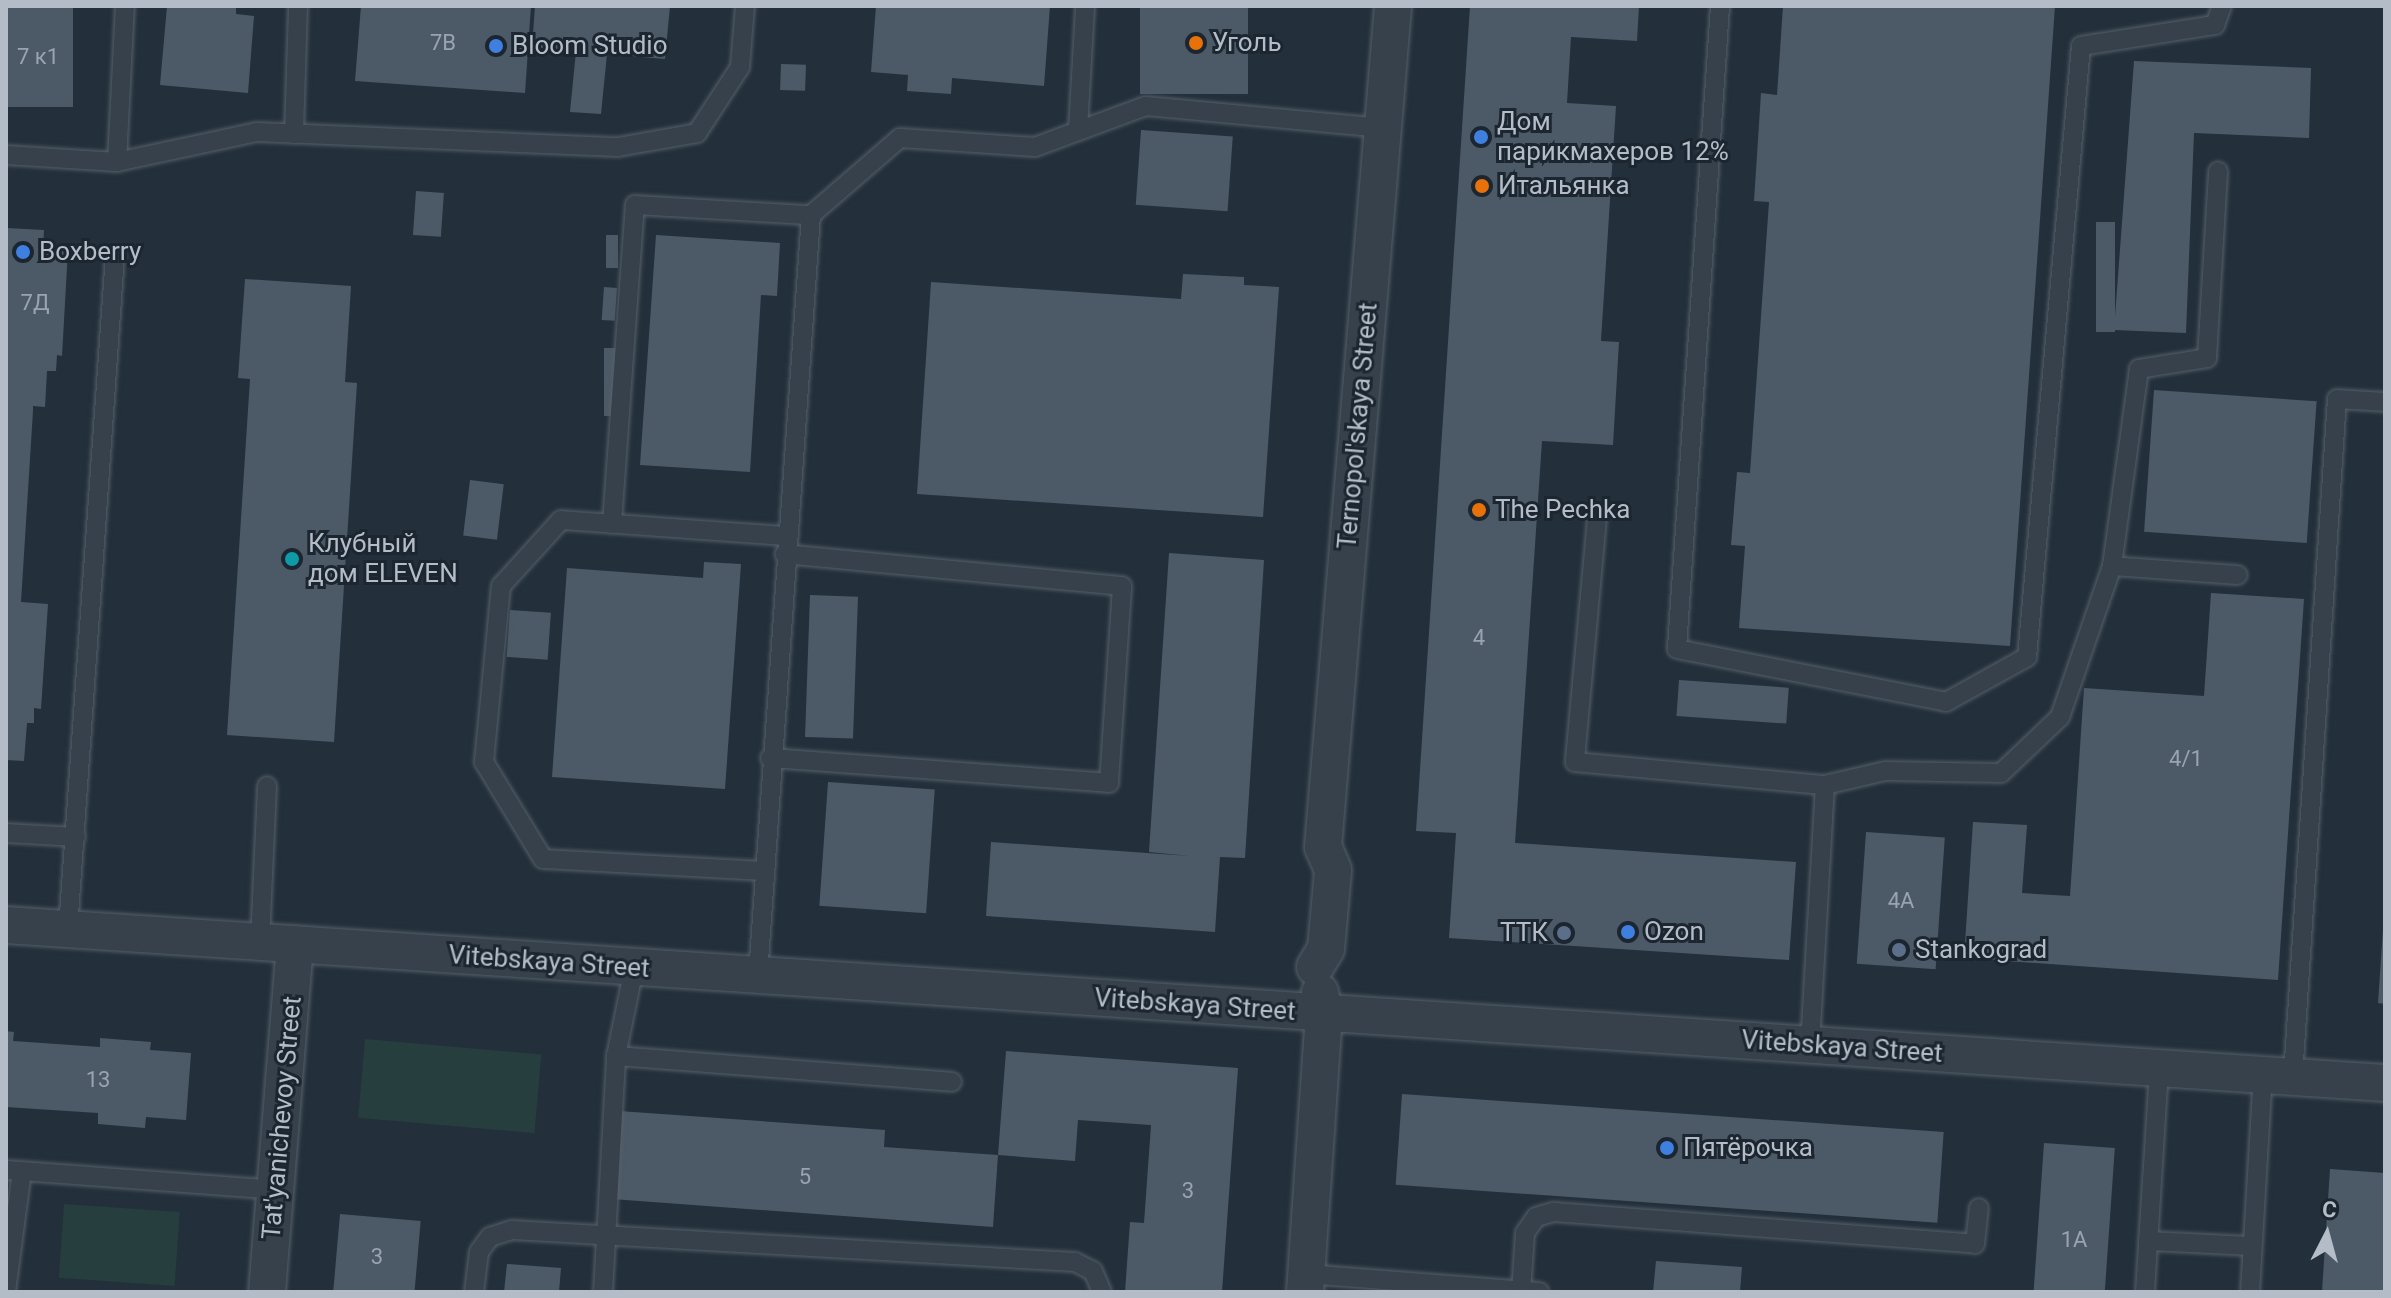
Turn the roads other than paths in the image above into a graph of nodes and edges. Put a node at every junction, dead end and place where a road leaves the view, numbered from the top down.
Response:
1 (125, 6) edge
2 (298, 6) edge
3 (745, 6) edge
4 (1085, 6) edge
5 (1393, 6) edge
6 (1720, 6) edge
7 (2222, 6) edge
8 (1383, 128) junction
9 (1078, 129) junction
10 (294, 134) junction
11 (6, 155) edge
12 (117, 162) junction
13 (2218, 171) dead end
14 (811, 215) junction
15 (115, 256) dead end
16 (2385, 402) edge
17 (1597, 518) dead end
18 (612, 524) junction
19 (786, 545) junction
20 (2112, 566) junction
21 (2238, 575) dead end
22 (770, 758) junction
23 (1825, 785) junction
24 (267, 786) dead end
25 (6, 833) edge
26 (76, 837) junction
27 (764, 871) junction
28 (6, 925) edge
29 (68, 929) junction
30 (277, 942) junction
31 (634, 968) junction
32 (758, 975) junction
33 (1324, 1013) junction
34 (1810, 1045) junction
35 (616, 1056) junction
36 (2159, 1068) junction
37 (2278, 1076) junction
38 (952, 1082) dead end
39 (2385, 1083) edge
40 (14, 1171) edge
41 (276, 1190) junction
42 (1979, 1208) dead end
43 (605, 1233) junction
44 (2148, 1241) junction
45 (2252, 1246) junction
46 (1306, 1283) edge
47 (6, 1292) edge
48 (267, 1292) edge
49 (474, 1292) edge
50 (603, 1292) edge
51 (1102, 1292) edge
52 (1527, 1292) edge
53 (2145, 1292) edge
54 (2250, 1292) edge

1 - 12 lane
2 - 10 lane
3 - 10 lane
4 - 9 lane
5 - 8 street, Ternopol'skaya Street
6 - 7 lane
8 - 9 lane
8 - 33 street, Ternopol'skaya Street
9 - 14 lane
10 - 12 lane
11 - 12 lane
13 - 20 lane
14 - 18 lane
14 - 19 lane
15 - 26 lane
16 - 37 lane
17 - 23 lane
18 - 19 lane
18 - 27 lane
19 - 22 lane
19 - 22 lane
20 - 21 lane
20 - 23 lane
22 - 27 lane
23 - 34 lane
24 - 30 lane
25 - 26 lane
26 - 29 lane
27 - 32 lane
28 - 29 street, Vitebskaya Street
29 - 30 street, Vitebskaya Street
30 - 31 street, Vitebskaya Street
30 - 41 street, Tat'yanichevoy Street
31 - 32 street, Vitebskaya Street
31 - 35 lane
32 - 33 street, Vitebskaya Street
33 - 34 street, Vitebskaya Street
33 - 46 street, Ternopol'skaya Street
34 - 36 street, Vitebskaya Street
35 - 38 lane
35 - 43 lane
36 - 37 street, Vitebskaya Street
36 - 44 lane
37 - 39 street, Vitebskaya Street
37 - 45 lane
40 - 41 lane
40 - 47 lane
41 - 48 street, Tat'yanichevoy Street
42 - 52 lane
43 - 49 lane
43 - 50 lane
43 - 51 lane
44 - 45 lane
44 - 53 lane
45 - 54 lane
46 - 52 lane

